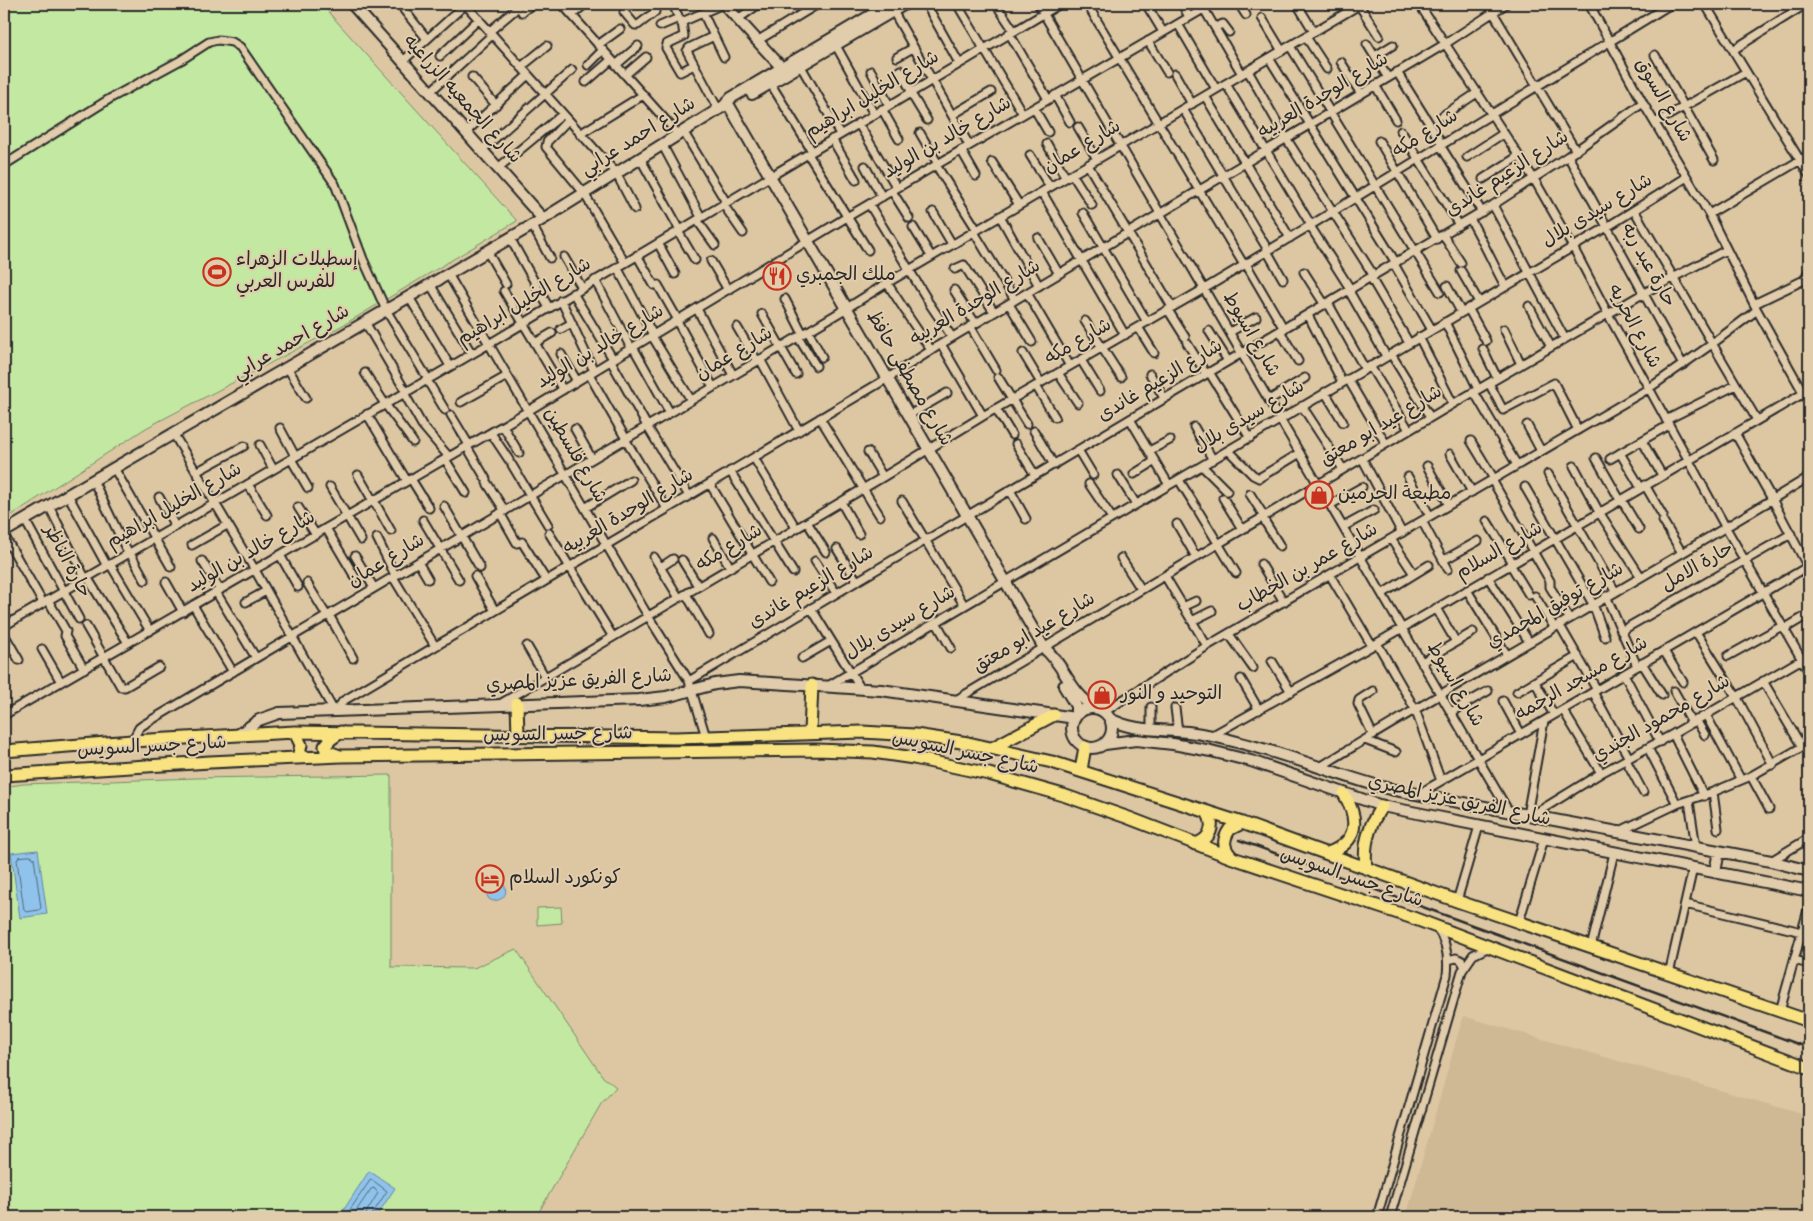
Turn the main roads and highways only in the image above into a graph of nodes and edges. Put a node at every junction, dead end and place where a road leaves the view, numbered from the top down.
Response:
1 (812, 685) road end
2 (517, 703) road end
3 (1054, 715) road end
4 (295, 732) junction
5 (341, 732) junction
6 (810, 733) junction
7 (518, 735) junction
8 (994, 747) junction
9 (1085, 747) road end
10 (4, 751) edge
11 (341, 756) junction
12 (298, 758) junction
13 (1081, 770) junction
14 (4, 775) edge
15 (1344, 794) road end
16 (1382, 806) road end
17 (1207, 812) junction
18 (1242, 823) junction
19 (1195, 844) junction
20 (1328, 854) junction
21 (1233, 858) junction
22 (1366, 867) junction
23 (1809, 1021) edge
24 (1809, 1068) edge

1 - 6 main road
2 - 7 main road
3 - 8 main road
4 - 5 main road, شارع جسر السويس
4 - 10 main road, شارع جسر السويس
4 - 12 main road
5 - 7 main road, شارع جسر السويس
5 - 11 main road
6 - 7 main road, شارع جسر السويس
6 - 8 main road, شارع جسر السويس
8 - 13 main road, شارع جسر السويس
9 - 13 main road
11 - 12 main road, شارع جسر السويس
11 - 19 main road, شارع جسر السويس
12 - 14 main road, شارع جسر السويس
13 - 17 main road, شارع جسر السويس
15 - 20 main road
16 - 22 main road
17 - 18 main road, شارع جسر السويس
17 - 19 main road
18 - 20 main road, شارع جسر السويس
18 - 21 main road
19 - 21 main road, شارع جسر السويس
20 - 22 main road, شارع جسر السويس
21 - 24 main road, شارع جسر السويس
22 - 23 main road, شارع جسر السويس

